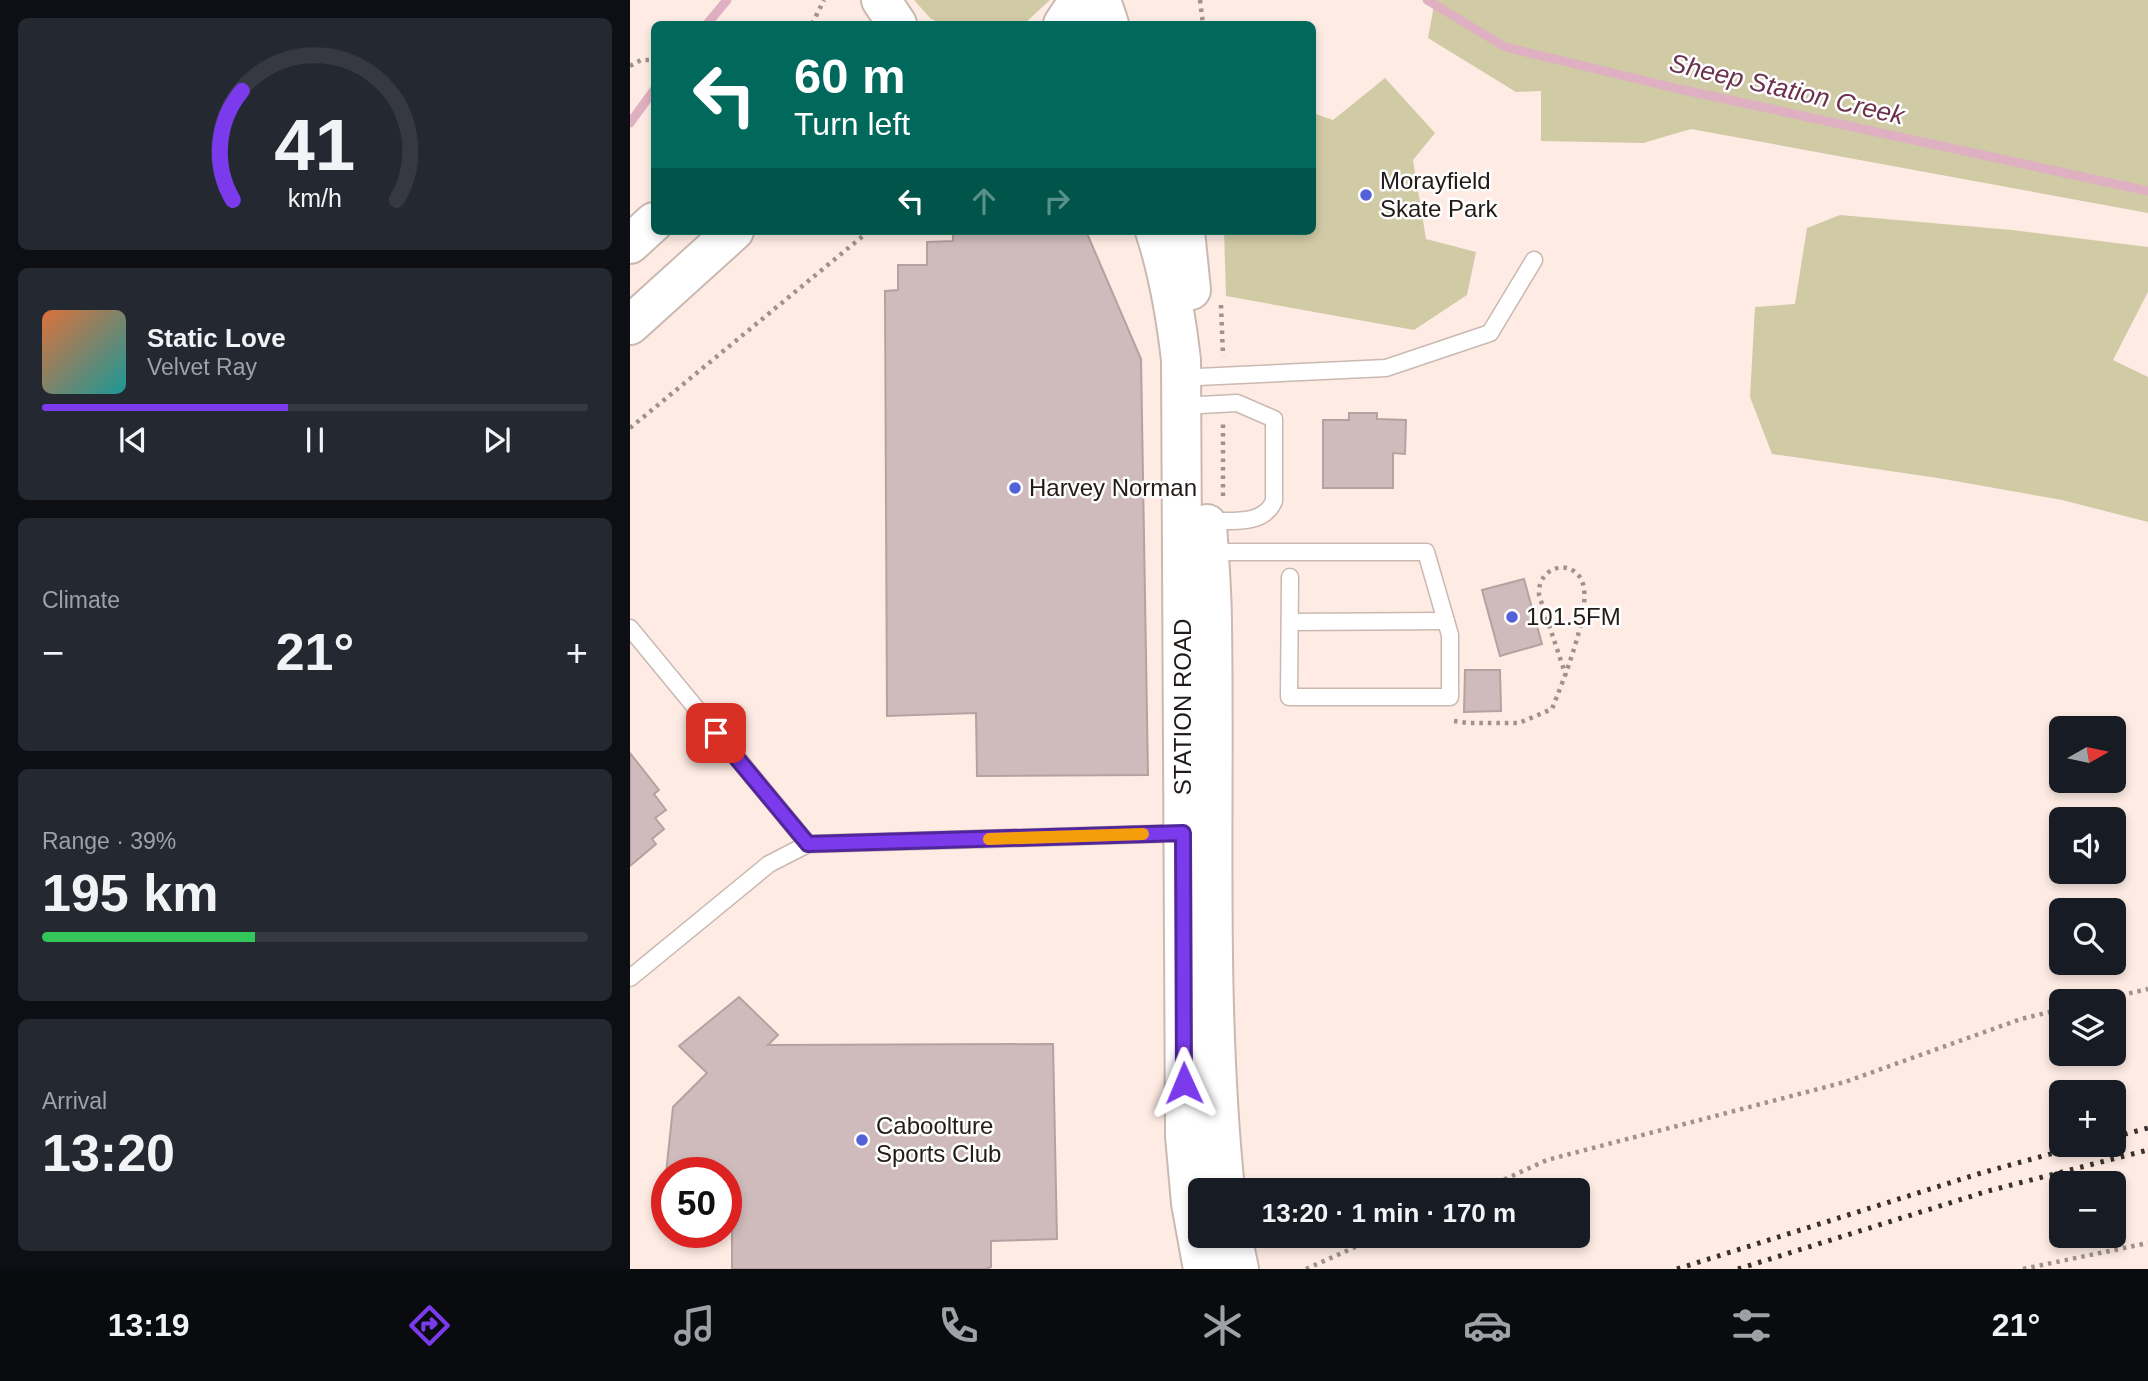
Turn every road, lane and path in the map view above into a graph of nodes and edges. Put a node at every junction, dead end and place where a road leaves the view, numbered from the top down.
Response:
1 (824, 0) edge
2 (866, 0) edge
3 (881, 0) edge
4 (1079, 0) edge
5 (1101, 0) edge
6 (1200, 0) edge
7 (814, 21) edge
8 (859, 21) edge
9 (895, 21) edge
10 (1065, 21) edge
11 (1108, 21) edge
12 (1203, 21) edge
13 (651, 60) edge
14 (630, 66) edge
15 (651, 225) edge
16 (730, 235) edge
17 (864, 235) edge
18 (1156, 235) edge
19 (1185, 235) edge
20 (630, 244) edge
21 (1534, 260) dead end
22 (630, 325) edge
23 (1194, 396) junction
24 (630, 428) edge
25 (1199, 531) junction
26 (1290, 577) dead end
27 (1446, 621) junction
28 (1290, 622) junction
29 (630, 628) edge
30 (1566, 676) junction
31 (1450, 697) junction
32 (1198, 833) junction
33 (808, 844) junction
34 (630, 978) edge
35 (2148, 989) edge
36 (2126, 994) edge
37 (2049, 1012) edge
38 (1224, 1178) edge
39 (1508, 1178) edge
40 (2148, 1243) edge
41 (1354, 1248) edge
42 (1218, 1260) edge
43 (1306, 1269) edge
44 (2023, 1269) edge

1 - 7 path
2 - 8 main road
3 - 9 main road
4 - 10 main road
5 - 11 main road
6 - 12 path
13 - 14 path
15 - 20 main road
16 - 22 main road
17 - 24 path
18 - 23 main road, STATION ROAD
19 - 23 main road, STATION ROAD
21 - 23 lane
23 - 25 main road, STATION ROAD
23 - 25 lane
25 - 27 lane
25 - 32 main road, STATION ROAD
26 - 28 lane
27 - 28 lane
27 - 31 lane
28 - 31 lane
29 - 33 lane
30 - 30 path
30 - 31 path
32 - 33 lane
32 - 38 main road, STATION ROAD
32 - 42 main road, STATION ROAD
33 - 34 lane
35 - 36 path
37 - 39 path
40 - 44 path
41 - 43 path

